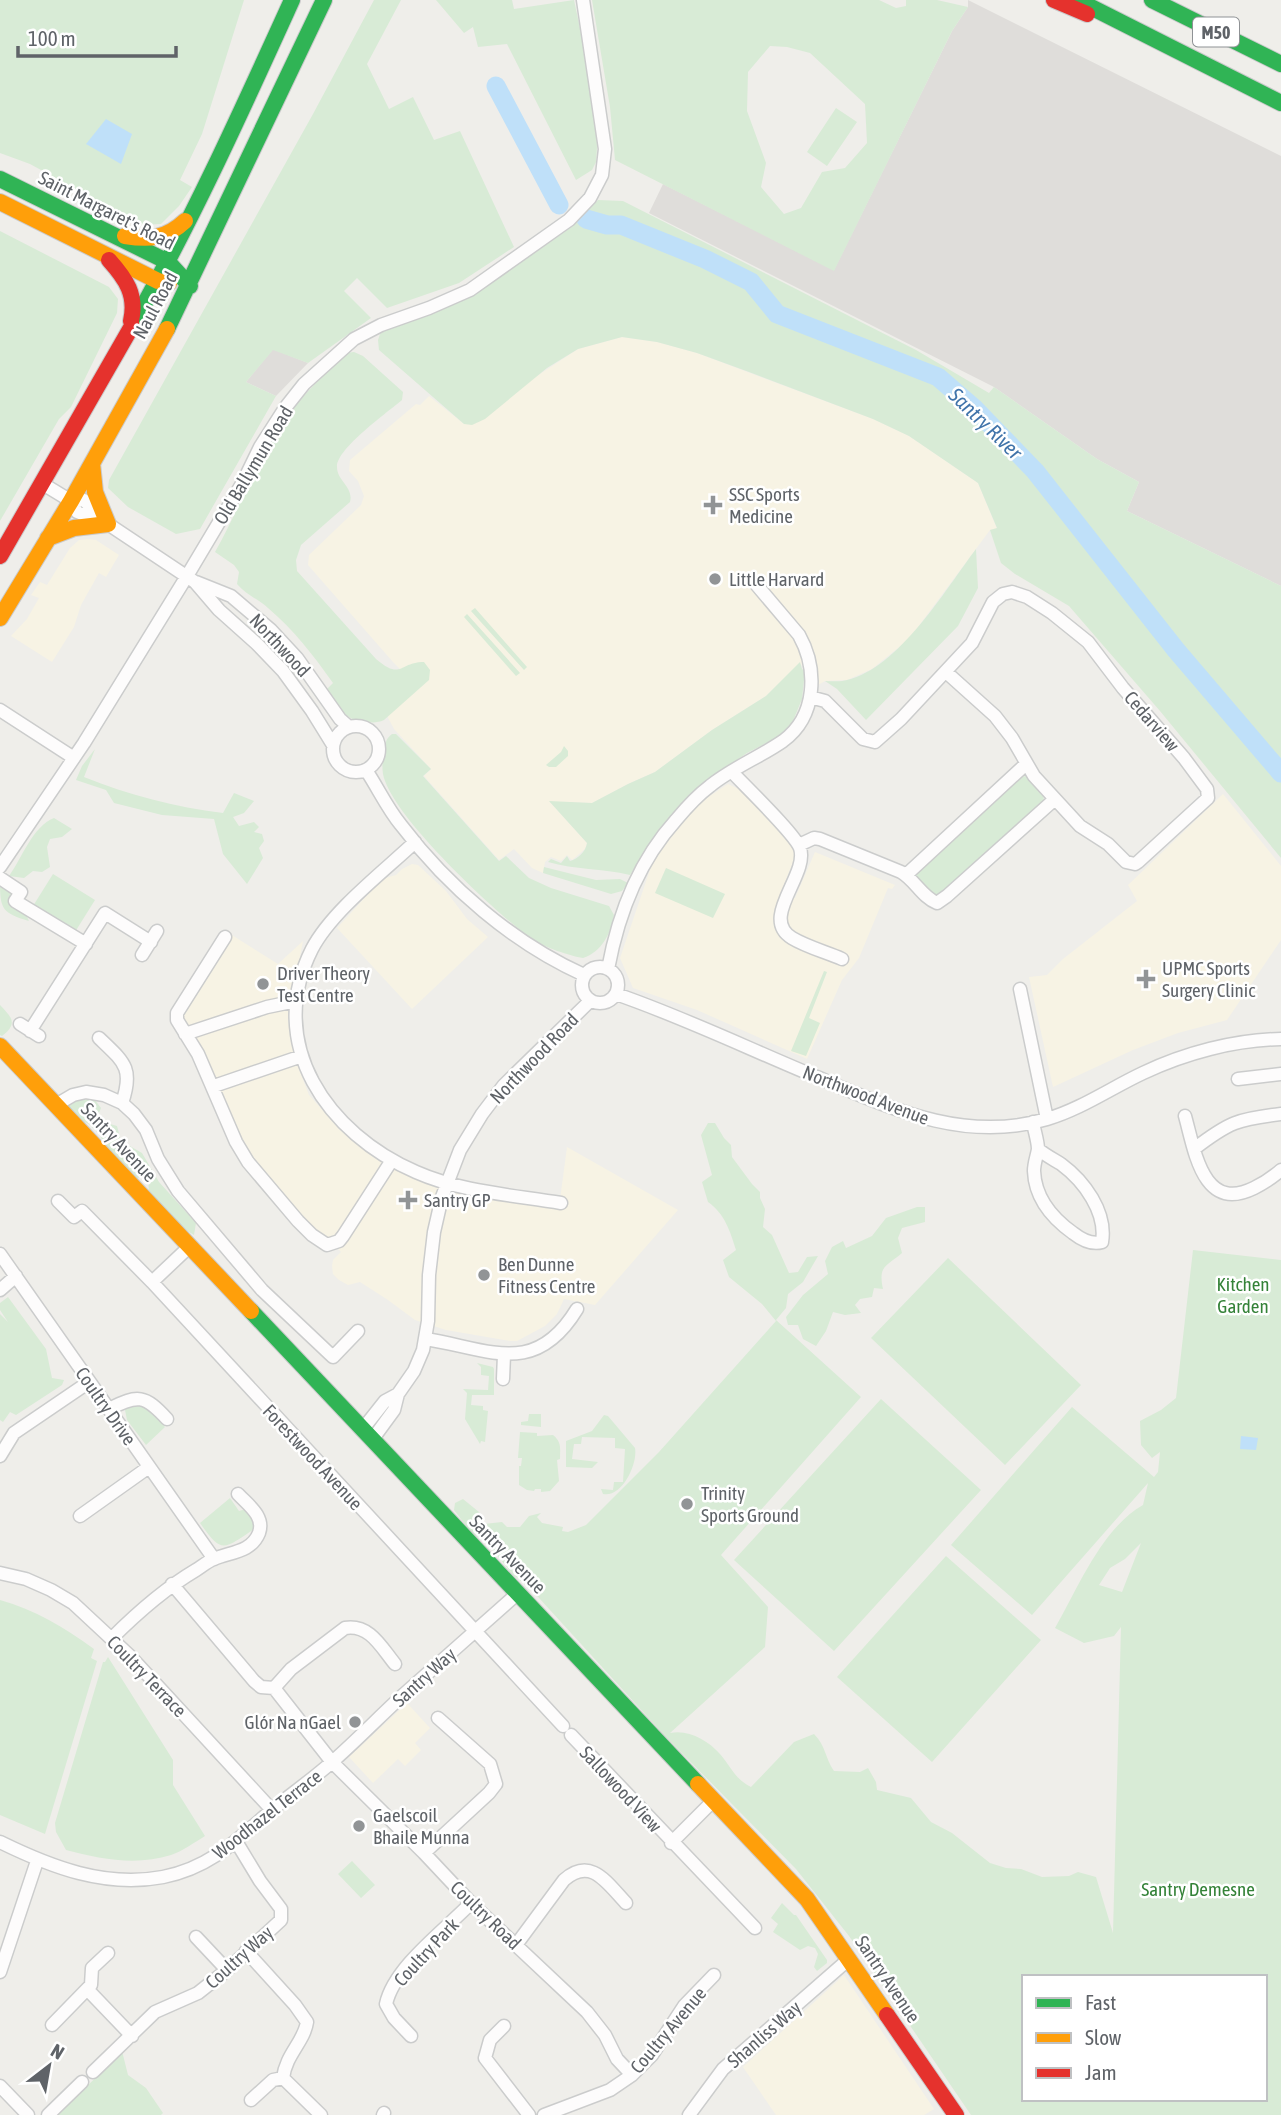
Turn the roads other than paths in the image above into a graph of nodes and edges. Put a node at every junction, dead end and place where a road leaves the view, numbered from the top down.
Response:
1 (292, 0) edge
2 (324, 0) edge
3 (583, 0) edge
4 (1054, 0) edge
5 (1077, 0) edge
6 (1152, 0) edge
7 (1172, 0) edge
8 (1180, 52) junction
9 (1281, 63) edge
10 (1281, 103) edge
11 (0, 178) edge
12 (0, 202) edge
13 (194, 211) junction
14 (111, 234) junction
15 (105, 254) junction
16 (168, 262) junction
17 (158, 281) junction
18 (190, 286) junction
19 (127, 335) junction
20 (92, 463) junction
21 (44, 484) junction
22 (71, 501) junction
23 (108, 524) junction
24 (48, 538) junction
25 (0, 556) edge
26 (191, 579) junction
27 (755, 583) dead end
28 (0, 618) edge
29 (946, 672) junction
30 (810, 697) junction
31 (0, 710) edge
32 (349, 727) junction
33 (333, 745) junction
34 (74, 758) junction
35 (1026, 764) junction
36 (366, 770) junction
37 (732, 772) junction
38 (1055, 799) junction
39 (415, 842) junction
40 (799, 845) junction
41 (5, 848) edge
42 (0, 867) edge
43 (906, 875) junction
44 (0, 878) edge
45 (225, 937) dead end
46 (86, 944) junction
47 (142, 955) dead end
48 (842, 959) dead end
49 (608, 969) junction
50 (584, 975) junction
51 (1020, 989) dead end
52 (616, 994) junction
53 (296, 1001) junction
54 (590, 1001) junction
55 (30, 1030) dead end
56 (185, 1034) junction
57 (99, 1038) dead end
58 (1281, 1039) edge
59 (0, 1046) edge
60 (302, 1056) junction
61 (1281, 1074) edge
62 (1238, 1079) dead end
63 (214, 1086) junction
64 (121, 1103) junction
65 (56, 1105) junction
66 (1281, 1114) edge
67 (1185, 1116) dead end
68 (1047, 1119) junction
69 (1033, 1122) junction
70 (1038, 1149) junction
71 (1194, 1149) junction
72 (392, 1160) junction
73 (1281, 1170) edge
74 (447, 1183) junction
75 (58, 1201) dead end
76 (561, 1203) dead end
77 (189, 1248) junction
78 (0, 1254) edge
79 (16, 1276) junction
80 (152, 1282) junction
81 (0, 1290) edge
82 (577, 1309) dead end
83 (358, 1331) dead end
84 (426, 1339) junction
85 (505, 1355) junction
86 (503, 1379) dead end
87 (89, 1382) junction
88 (109, 1409) junction
89 (167, 1419) dead end
90 (367, 1435) junction
91 (0, 1456) edge
92 (149, 1466) junction
93 (237, 1494) dead end
94 (80, 1516) dead end
95 (214, 1559) junction
96 (0, 1573) edge
97 (172, 1584) junction
98 (516, 1594) junction
99 (474, 1632) junction
100 (112, 1638) junction
101 (395, 1664) dead end
102 (274, 1688) junction
103 (438, 1718) dead end
104 (567, 1731) joint
105 (332, 1762) junction
106 (713, 1801) junction
107 (272, 1810) junction
108 (0, 1842) edge
109 (237, 1843) junction
110 (671, 1843) junction
111 (424, 1853) junction
112 (37, 1861) junction
113 (471, 1903) junction
114 (626, 1903) dead end
115 (755, 1928) dead end
116 (196, 1937) dead end
117 (516, 1945) junction
118 (246, 1951) junction
119 (108, 1953) dead end
120 (846, 1962) junction
121 (228, 1970) junction
122 (0, 1972) edge
123 (714, 1975) dead end
124 (87, 1989) junction
125 (52, 2025) dead end
126 (504, 2026) dead end
127 (132, 2036) junction
128 (411, 2036) dead end
129 (93, 2072) dead end
130 (632, 2075) junction
131 (283, 2078) junction
132 (82, 2082) dead end
133 (0, 2086) edge
134 (251, 2100) dead end
135 (693, 2114) edge
136 (28, 2115) edge
137 (48, 2115) edge
138 (321, 2115) edge
139 (529, 2115) edge
140 (544, 2115) edge
141 (956, 2115) edge

1 - 13 main road, Naul Road
2 - 18 main road, Naul Road
3 - 26 street, Old Ballymun Road
4 - 8 main road
5 - 8 main road, M50
6 - 9 main road, M50
7 - 9 main road
8 - 10 main road, M50
11 - 14 main road, Saint Margaret's Road
12 - 15 main road, Saint Margaret's Road
13 - 14 main road
13 - 16 main road, Naul Road
14 - 16 main road, Saint Margaret's Road
15 - 17 main road, Saint Margaret's Road
15 - 19 main road
16 - 17 main road, Naul Road
16 - 18 main road, Saint Margaret's Road
17 - 18 main road, Saint Margaret's Road
17 - 19 main road, Naul Road
18 - 20 main road, Naul Road
19 - 21 main road, Naul Road
20 - 22 main road, Naul Road
20 - 23 main road
21 - 22 street
21 - 25 main road, Naul Road
22 - 23 street
22 - 24 main road, Naul Road
23 - 24 main road
23 - 26 street
24 - 28 main road, Naul Road
26 - 32 street, Northwood
26 - 33 street, Northwood
26 - 34 street, Old Ballymun Road
27 - 30 street
29 - 30 street, Cedarview
29 - 35 street, Cedarview
29 - 38 street, Cedarview
30 - 37 street
31 - 34 street
32 - 33 street
32 - 36 street
33 - 36 street
34 - 41 street, Old Ballymun Road
35 - 38 street, Cedarview
35 - 43 street
36 - 39 street
37 - 40 street
37 - 49 street
38 - 43 street
39 - 50 street
39 - 53 street
40 - 43 street
40 - 48 street
41 - 42 street, Old Ballymun Road
44 - 46 street
45 - 56 street
46 - 47 street
46 - 55 street
49 - 50 street
49 - 52 street
50 - 54 street
51 - 68 street
52 - 54 street
52 - 69 street, Northwood Avenue
53 - 56 street
53 - 60 street
54 - 74 street, Northwood Road
56 - 63 street
57 - 64 street
58 - 68 street, Northwood Avenue
59 - 65 main road, Santry Avenue
60 - 63 street
60 - 72 street
61 - 62 street
63 - 72 street
64 - 65 street
64 - 83 street
65 - 77 main road, Santry Avenue
66 - 71 street
67 - 71 street
68 - 69 street, Northwood Avenue
69 - 70 street
70 - 70 street
71 - 73 street
72 - 74 street
74 - 76 street
74 - 84 street, Northwood Road
75 - 80 street, Forestwood Avenue
77 - 80 street
77 - 90 main road, Santry Avenue
78 - 79 street, Coultry Drive
79 - 81 street
79 - 87 street, Coultry Drive
80 - 99 street, Forestwood Avenue
82 - 85 street
84 - 85 street
84 - 90 street, Northwood Road
85 - 86 street
87 - 88 street, Coultry Drive
87 - 91 street
88 - 89 street
88 - 92 street, Coultry Drive
90 - 98 main road, Santry Avenue
92 - 94 street
92 - 95 street, Coultry Drive
93 - 95 street
95 - 97 street
96 - 100 street, Coultry Terrace
97 - 100 street
97 - 102 street
98 - 99 street, Santry Way
98 - 106 main road, Santry Avenue
99 - 104 street, Forestwood Avenue
99 - 105 street, Santry Way
100 - 107 street, Coultry Terrace
101 - 102 street
102 - 105 street, Coultry Road
103 - 111 street
104 - 110 street, Sallowood View
105 - 107 street, Woodhazel Terrace
105 - 111 street, Coultry Road
106 - 110 street, Sallowood View
106 - 120 main road, Santry Avenue
107 - 109 street, Woodhazel Terrace
108 - 112 street, Woodhazel Terrace
109 - 112 street, Woodhazel Terrace
109 - 118 street, Coultry Way
110 - 115 street, Sallowood View
111 - 113 street, Coultry Road
112 - 122 street
113 - 117 street, Coultry Road
113 - 128 street, Coultry Park
114 - 117 street
116 - 121 street
117 - 130 street, Coultry Road
118 - 121 street, Coultry Way
118 - 131 street
119 - 124 street
120 - 135 street, Shanliss Way
120 - 141 main road, Santry Avenue
121 - 127 street, Coultry Way
123 - 130 street, Coultry Avenue
124 - 125 street
124 - 127 street
126 - 139 street
127 - 129 street, Coultry Way
130 - 140 street, Coultry Avenue
131 - 134 street
131 - 138 street
132 - 137 street
133 - 136 street

